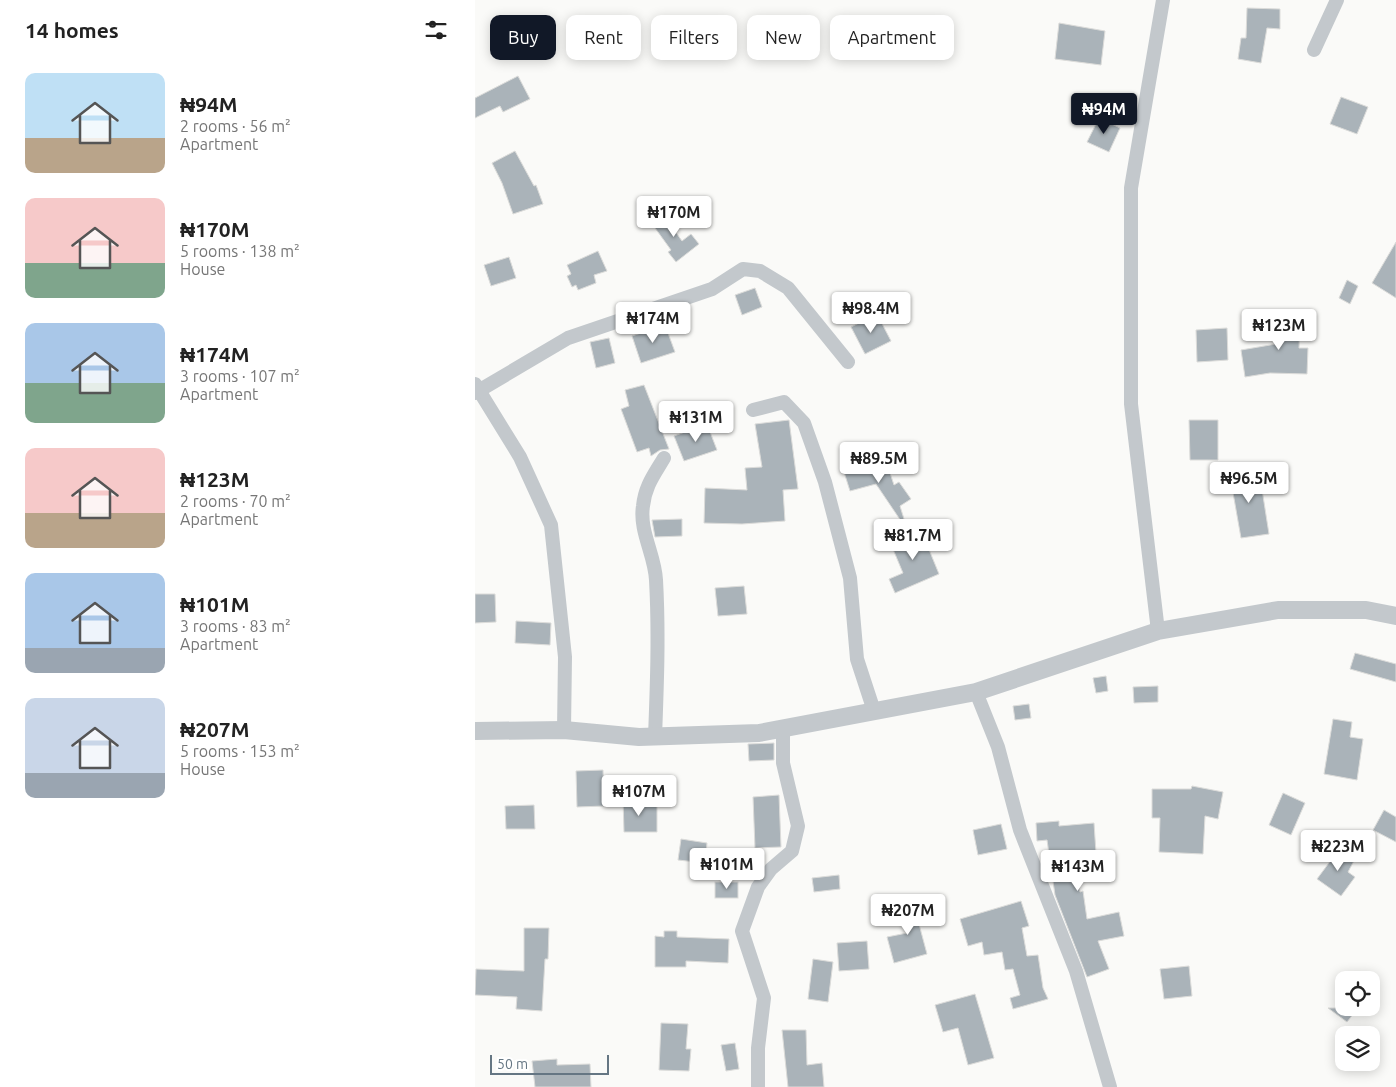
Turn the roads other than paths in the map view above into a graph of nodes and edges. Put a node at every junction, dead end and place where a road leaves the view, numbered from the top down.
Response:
1 (1163, 0) edge
2 (1337, 0) edge
3 (1314, 50) dead end
4 (848, 362) dead end
5 (477, 389) edge
6 (753, 410) dead end
7 (664, 458) dead end
8 (1396, 616) edge
9 (1158, 632) junction
10 (976, 692) junction
11 (874, 711) junction
12 (783, 728) junction
13 (475, 730) edge
14 (565, 730) junction
15 (655, 737) junction
16 (758, 1087) edge
17 (1110, 1087) edge

1 - 9 street
2 - 3 street
4 - 5 street
5 - 14 street
6 - 11 street
7 - 15 street
8 - 9 street
9 - 10 street
10 - 11 street
10 - 17 street
11 - 12 street
12 - 15 street
12 - 16 street
13 - 14 street
14 - 15 street

